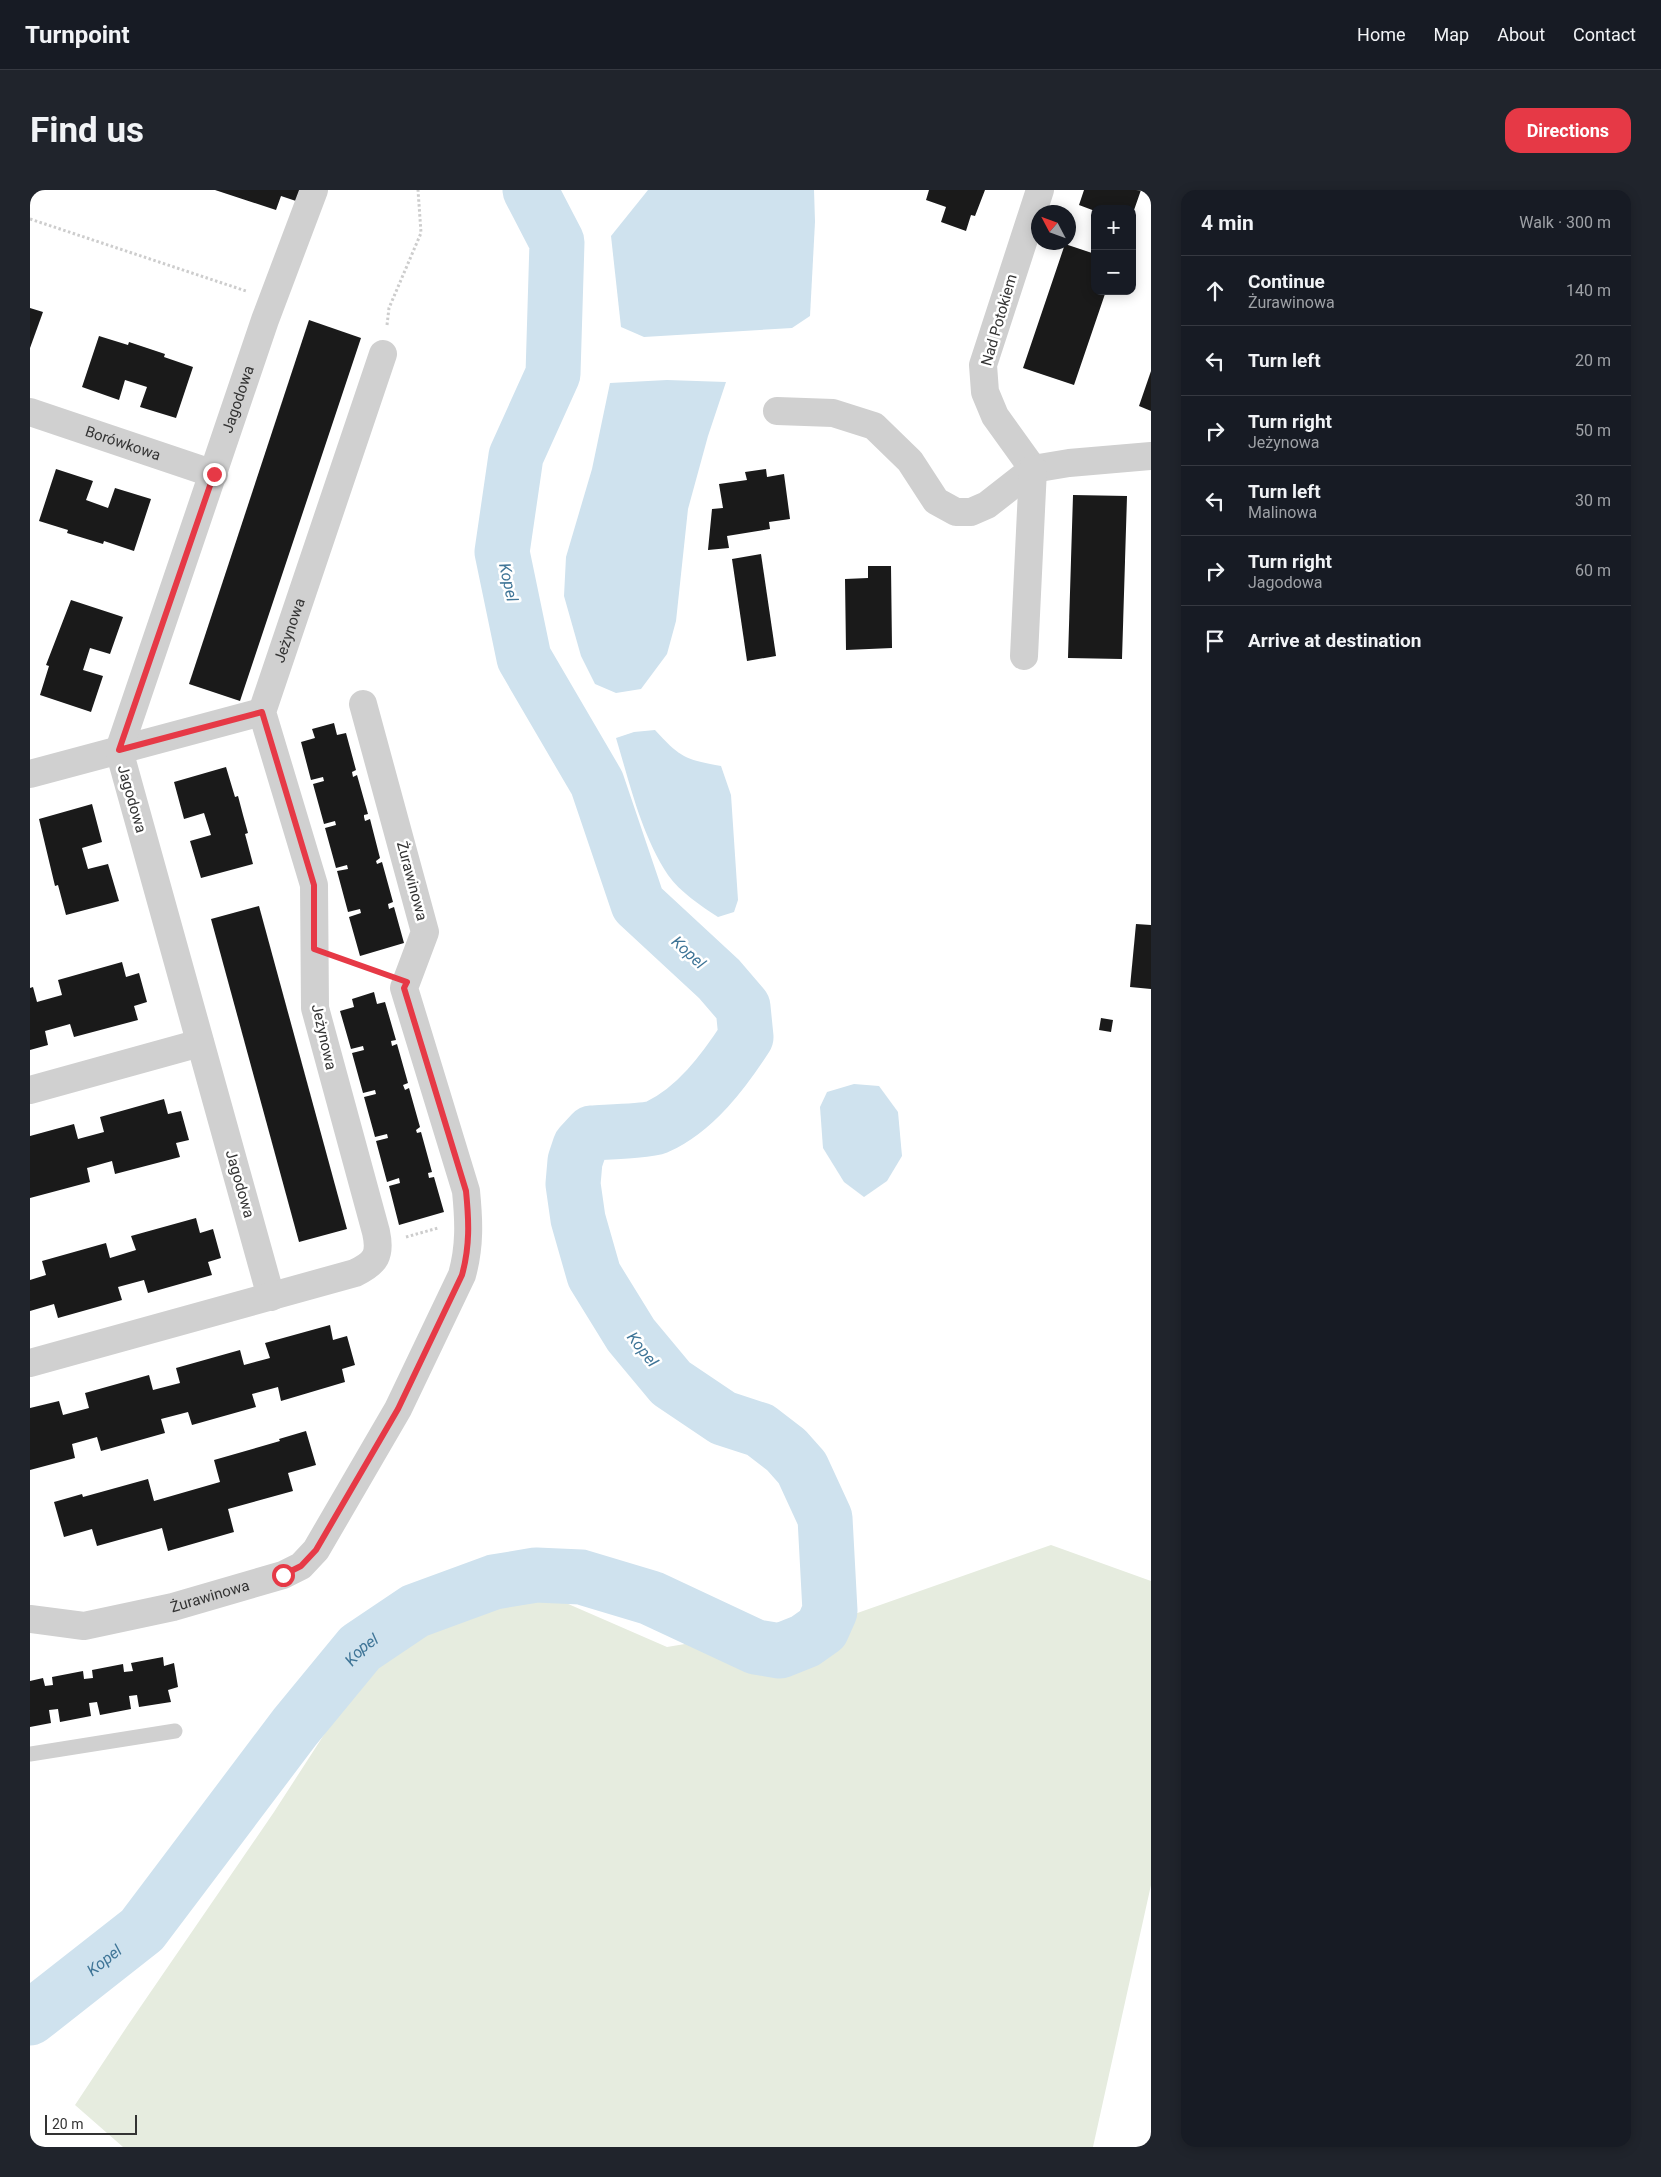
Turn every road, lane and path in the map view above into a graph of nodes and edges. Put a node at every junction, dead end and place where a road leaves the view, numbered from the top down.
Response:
1 (314, 190) edge
2 (418, 190) edge
3 (1040, 190) edge
4 (30, 219) edge
5 (272, 300) junction
6 (384, 354) joint
7 (777, 411) dead end
8 (30, 412) edge
9 (1151, 456) edge
10 (1033, 469) junction
11 (214, 474) junction
12 (1024, 656) dead end
13 (363, 704) dead end
14 (262, 712) junction
15 (119, 750) junction
16 (30, 774) edge
17 (314, 949) junction
18 (407, 982) junction
19 (200, 1043) junction
20 (30, 1090) edge
21 (469, 1220) junction
22 (378, 1245) junction
23 (271, 1296) junction
24 (30, 1363) edge
25 (30, 1619) edge
26 (174, 1731) dead end
27 (30, 1754) edge

1 - 5 street, Jagodowa
2 - 6 path
3 - 10 street, Nad Potokiem
4 - 5 path
5 - 11 street, Jagodowa
6 - 14 street, Jeżynowa
7 - 10 street
8 - 11 street, Borówkowa
9 - 10 street
10 - 12 street
11 - 15 street, Jagodowa
13 - 18 street, Żurawinowa
14 - 15 street
14 - 17 street, Jeżynowa
15 - 16 street
15 - 19 street, Jagodowa
17 - 18 path
17 - 22 street, Jeżynowa
18 - 21 street, Żurawinowa
19 - 20 street
19 - 23 street, Jagodowa
21 - 22 path
21 - 25 street, Żurawinowa
22 - 23 street
23 - 24 street
26 - 27 lane

